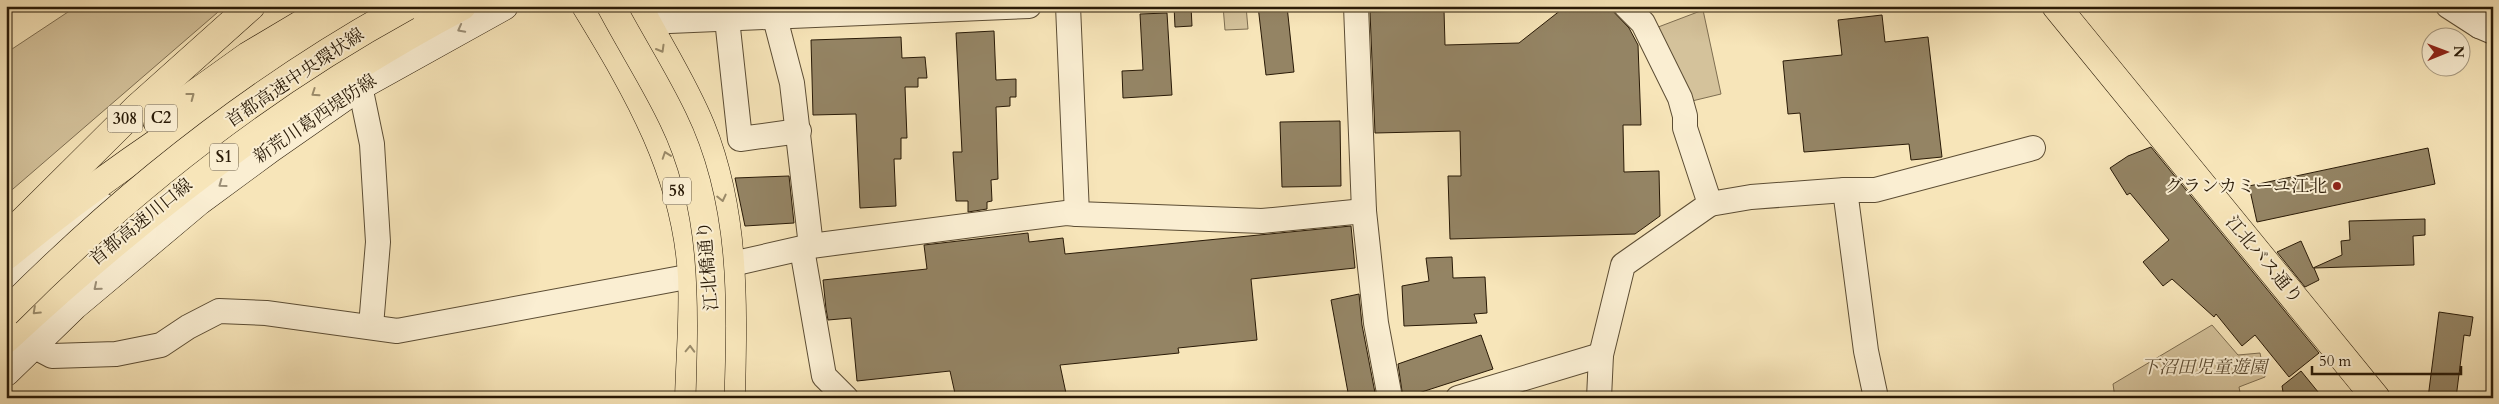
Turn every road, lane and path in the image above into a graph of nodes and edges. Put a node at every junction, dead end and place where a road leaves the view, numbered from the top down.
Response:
1 (251, 6) edge
2 (332, 6) edge
3 (381, 6) edge
4 (407, 6) edge
5 (435, 6) edge
6 (462, 6) edge
7 (504, 6) edge
8 (586, 6) edge
9 (611, 6) edge
10 (1029, 6) edge
11 (1068, 6) edge
12 (1356, 6) edge
13 (1626, 6) edge
14 (2056, 6) edge
15 (2448, 6) edge
16 (642, 14) edge
17 (775, 18) junction
18 (727, 19) junction
19 (2487, 21) edge
20 (305, 49) junction
21 (360, 86) junction
22 (684, 87) junction
23 (642, 99) junction
24 (799, 130) junction
25 (2033, 148) dead end
26 (1846, 190) junction
27 (1710, 204) junction
28 (1364, 211) junction
29 (1077, 214) junction
30 (6, 238) edge
31 (807, 248) junction
32 (6, 251) edge
33 (6, 256) edge
34 (732, 264) junction
35 (6, 272) edge
36 (692, 276) junction
37 (6, 291) edge
38 (6, 313) edge
39 (371, 326) junction
40 (6, 338) edge
41 (33, 346) junction
42 (1601, 355) junction
43 (6, 372) edge
44 (689, 398) edge
45 (710, 398) edge
46 (731, 398) edge
47 (846, 398) edge
48 (1390, 398) edge
49 (1458, 398) edge
50 (1599, 398) edge
51 (1876, 398) edge
52 (2376, 398) edge

1 - 30 main road, 308
32 -> 2 main road, C2
3 - 20 main road
4 - 38 main road, 首都高速中央環状線 / C2, bridge
5 - 37 main road, 新荒川葛西堤防線
6 -> 40 main road, 首都高速川口線 / S1
7 -> 21 main road, 新荒川葛西堤防線
8 - 23 main road, 58
9 - 45 main road, 江北橋通り / 58, bridge
10 - 17 street
11 - 29 street
12 - 28 street
13 - 27 street
14 - 52 main road, 江北バス通り
15 - 19 street
16 - 18 street
16 -> 22 main road, 58
17 - 18 street
17 - 24 street
18 - 24 street
20 - 33 main road
20 - 35 main road
21 - 39 street
21 -> 41 main road, 新荒川葛西堤防線
22 - 23 street
22 -> 34 main road, 58
36 -> 23 main road, 58
24 - 31 street
25 - 26 street
26 - 27 street
26 - 51 street
27 - 42 street
28 - 29 street
28 - 48 street
29 - 31 street
31 - 34 street
31 - 47 street
34 - 46 main road, 58
36 - 39 street
44 -> 36 main road, 58
39 - 41 street
41 - 43 main road, 新荒川葛西堤防線
42 - 49 street
42 - 50 street

